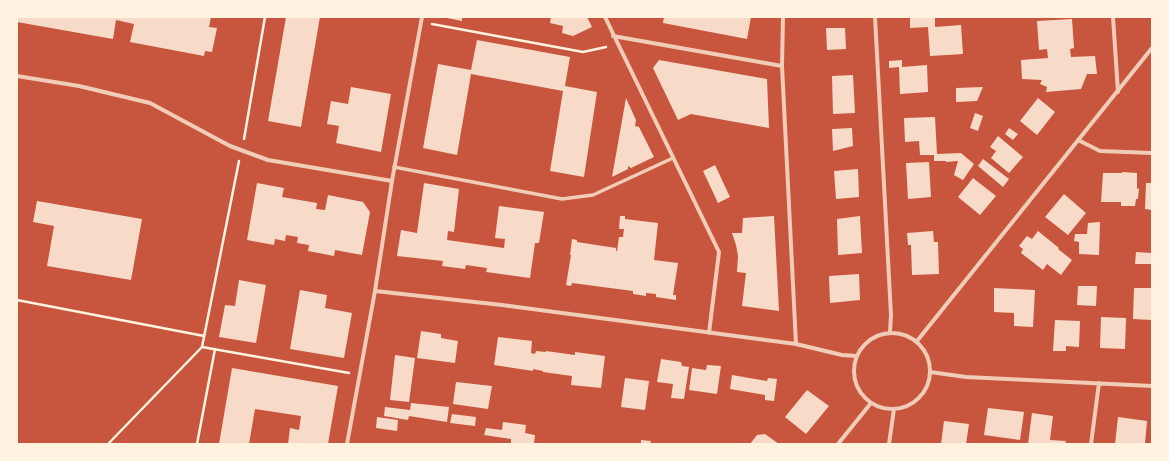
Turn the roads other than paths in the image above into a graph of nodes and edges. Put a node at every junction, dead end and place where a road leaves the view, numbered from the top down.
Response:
1 (422, 17) edge
2 (605, 17) edge
3 (783, 17) edge
4 (875, 17) edge
5 (1113, 17) edge
6 (613, 36) junction
7 (1152, 48) edge
8 (782, 66) junction
9 (17, 76) edge
10 (1118, 92) junction
11 (1078, 140) junction
12 (1152, 153) edge
13 (673, 158) junction
14 (394, 167) junction
15 (392, 181) junction
16 (375, 292) junction
17 (890, 332) junction
18 (709, 333) junction
19 (917, 341) junction
20 (796, 344) junction
21 (856, 356) junction
22 (930, 372) junction
23 (1099, 384) junction
24 (1152, 386) edge
25 (871, 403) junction
26 (894, 409) junction
27 (347, 444) edge
28 (838, 444) edge
29 (889, 444) edge
30 (1091, 444) edge

1 - 14 street
2 - 6 street
3 - 8 street
4 - 17 street
5 - 10 street
6 - 8 street
6 - 13 street
7 - 10 street
8 - 20 street
9 - 15 street
10 - 11 street
11 - 12 street
11 - 19 street
13 - 14 street
13 - 18 street
14 - 15 street
15 - 16 street
16 - 18 street
16 - 27 street
17 - 19 street
17 - 21 street
18 - 20 street
19 - 22 street
20 - 21 street
21 - 25 street
22 - 23 street
22 - 26 street
23 - 24 street
23 - 30 street
25 - 26 street
25 - 28 street
26 - 29 street

